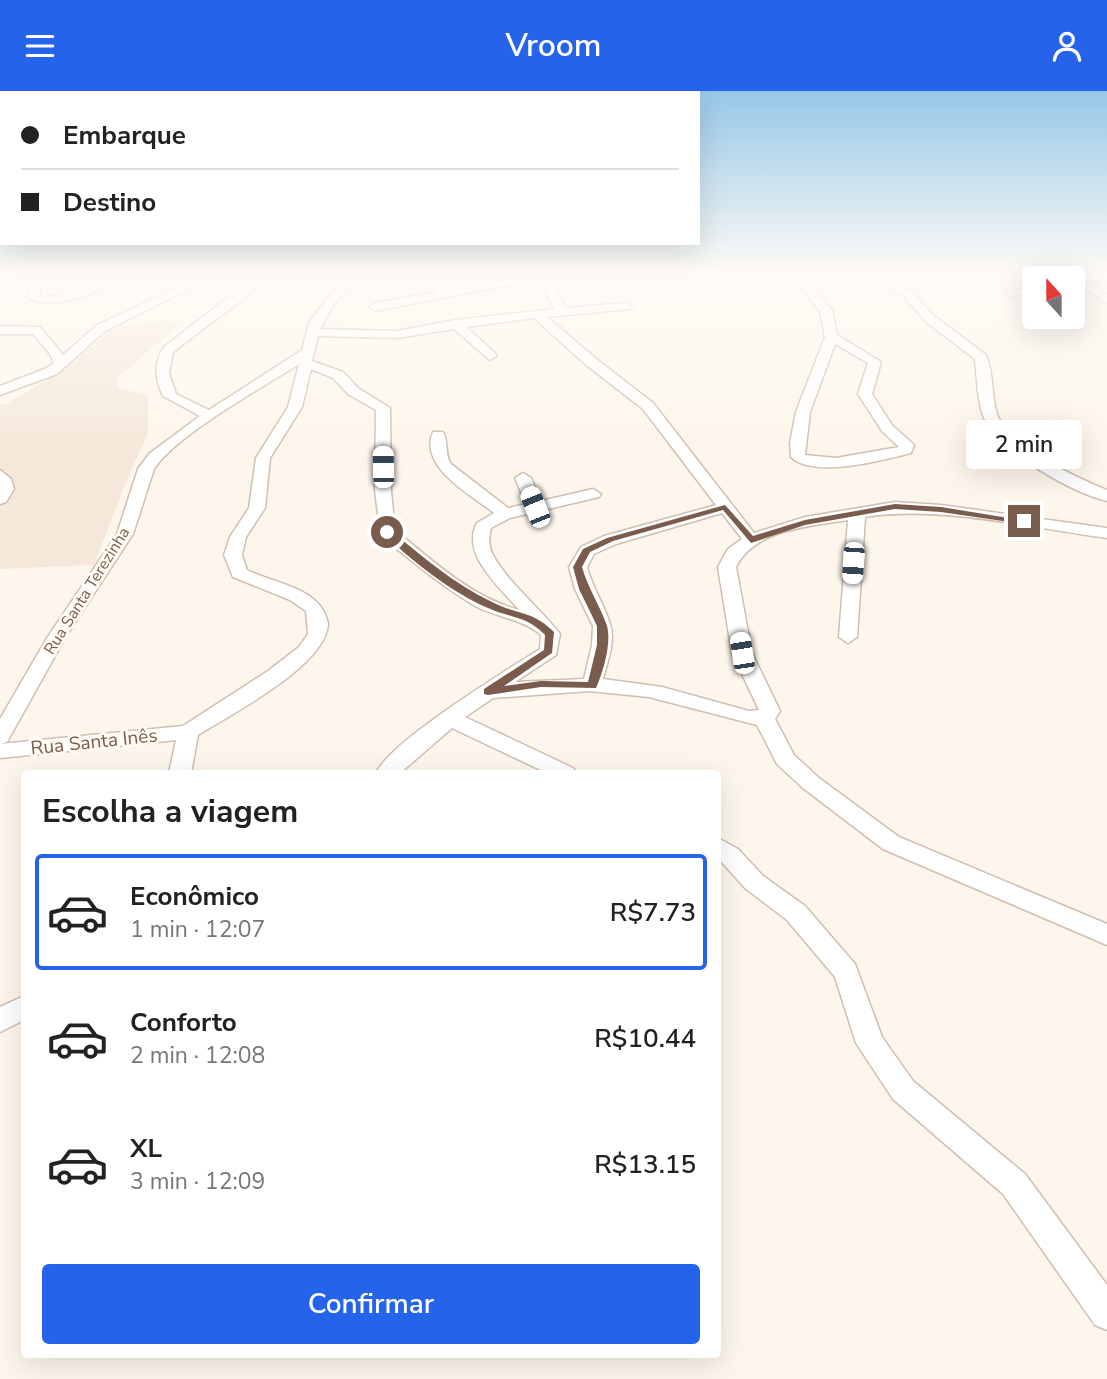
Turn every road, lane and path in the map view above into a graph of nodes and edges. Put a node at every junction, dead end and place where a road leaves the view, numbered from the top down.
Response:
1 (39, 333) edge
2 (95, 333) edge
3 (191, 333) edge
4 (312, 333) edge
5 (366, 333) edge
6 (404, 333) edge
7 (465, 333) edge
8 (559, 333) edge
9 (830, 333) edge
10 (948, 333) edge
11 (831, 337) junction
12 (490, 356) dead end
13 (307, 357) junction
14 (61, 365) junction
15 (42, 376) junction
16 (0, 381) edge
17 (0, 391) edge
18 (210, 416) junction
19 (438, 435) dead end
20 (0, 475) edge
21 (523, 478) dead end
22 (593, 494) dead end
23 (1107, 496) edge
24 (0, 499) edge
25 (535, 507) junction
26 (725, 507) junction
27 (857, 513) junction
28 (505, 514) junction
29 (1107, 533) edge
30 (751, 540) junction
31 (537, 620) junction
32 (848, 637) dead end
33 (592, 685) junction
34 (488, 692) junction
35 (764, 718) junction
36 (451, 719) junction
37 (188, 732) junction
38 (0, 737) edge
39 (0, 751) edge
40 (181, 770) edge
41 (390, 770) edge
42 (559, 770) edge
43 (721, 849) edge
44 (1107, 935) edge
45 (21, 1009) edge
46 (0, 1020) edge
47 (1107, 1313) edge

1 - 14 street
2 - 14 street
3 - 18 street
4 - 13 street
5 - 6 street
7 - 12 street
8 - 26 street
9 - 11 street
10 - 23 street
11 - 11 street
13 - 18 street, Rua Santa Terezinha
13 - 31 street
13 - 37 street
14 - 15 street
15 - 16 street
15 - 17 street
18 - 38 street, Rua Santa Terezinha
19 - 28 street
20 - 24 street
21 - 25 street
22 - 25 street
25 - 28 street
26 - 30 street
26 - 33 street
27 - 29 street
27 - 30 street
27 - 32 street
28 - 31 street
30 - 35 street
31 - 34 street
33 - 34 street
33 - 35 street
34 - 36 street
35 - 44 street
36 - 41 street
36 - 42 street
37 - 39 street, Rua Santa Inês
37 - 40 street
43 - 47 street
45 - 46 street

